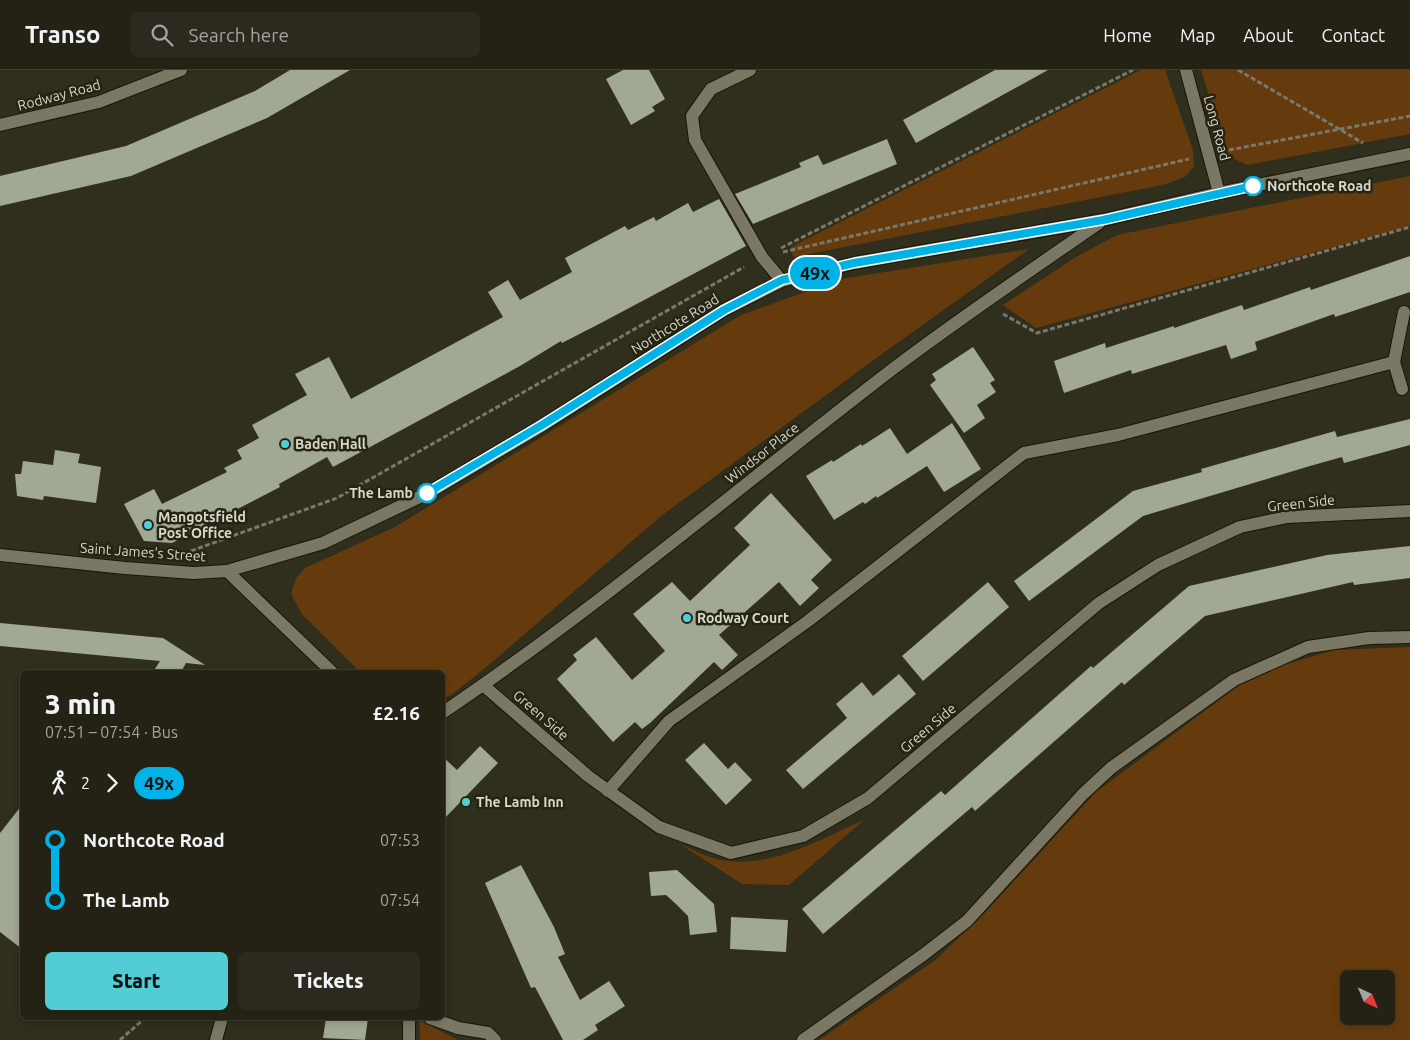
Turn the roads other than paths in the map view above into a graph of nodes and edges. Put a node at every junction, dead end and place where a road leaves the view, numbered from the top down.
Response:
1 (181, 70) edge
2 (750, 70) edge
3 (1186, 70) edge
4 (0, 126) edge
5 (1410, 154) edge
6 (1219, 193) junction
7 (1103, 220) junction
8 (782, 280) junction
9 (1404, 312) dead end
10 (1394, 362) junction
11 (1402, 389) dead end
12 (1410, 511) edge
13 (0, 555) edge
14 (227, 571) junction
15 (1410, 637) edge
16 (330, 670) edge
17 (483, 685) junction
18 (445, 711) edge
19 (608, 791) junction
20 (221, 1020) edge
21 (409, 1020) edge
22 (436, 1020) edge
23 (216, 1040) edge
24 (409, 1040) edge
25 (496, 1040) edge
26 (803, 1040) edge

1 - 4 street, Rodway Road
2 - 8 street
3 - 6 street, Long Road
5 - 6 street, Northcote Road
6 - 7 street, Northcote Road
7 - 8 street, Northcote Road
7 - 17 street, Windsor Place
8 - 14 street, Northcote Road
9 - 10 street
10 - 11 street
10 - 19 street
12 - 19 street, Green Side
13 - 14 street, Saint James's Street
14 - 16 street
15 - 26 street
17 - 18 street, Windsor Place
17 - 19 street, Green Side
20 - 23 street
21 - 24 street
22 - 25 street

